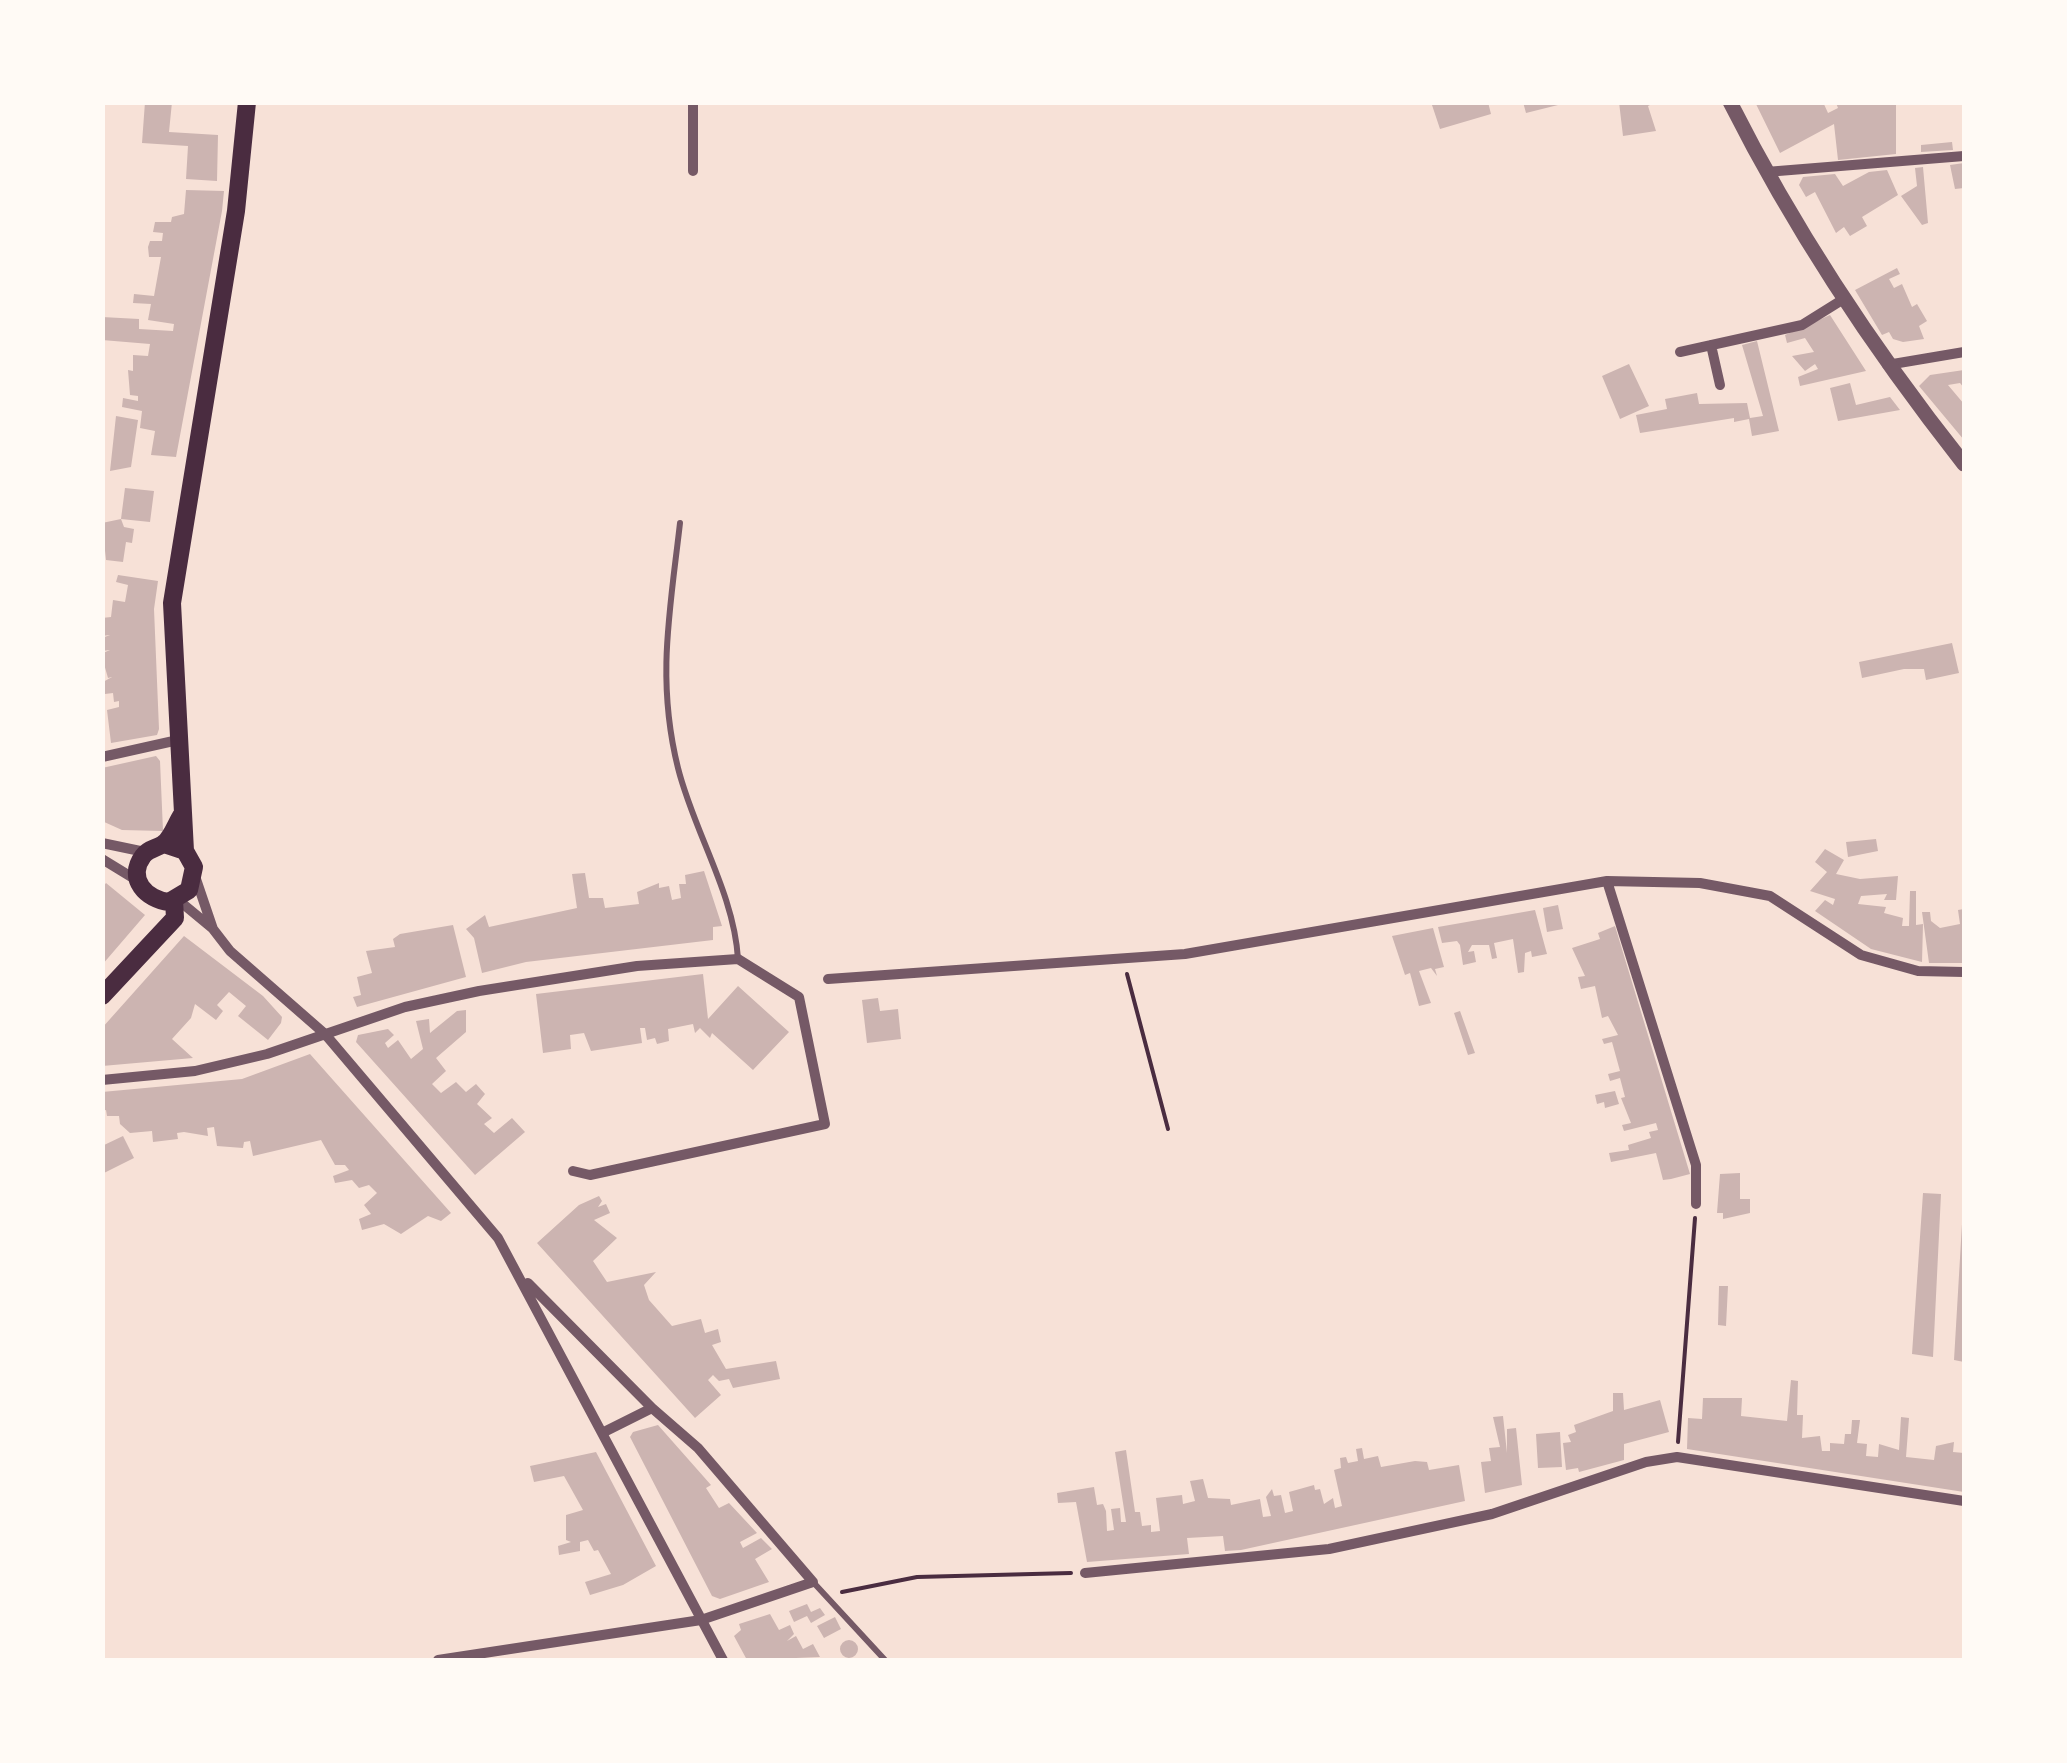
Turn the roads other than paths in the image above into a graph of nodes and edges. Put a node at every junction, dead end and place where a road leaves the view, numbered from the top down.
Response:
1 (246, 102) edge
2 (694, 102) edge
3 (1730, 102) edge
4 (1964, 156) edge
5 (693, 171) dead end
6 (1765, 172) junction
7 (1842, 300) junction
8 (1711, 345) junction
9 (1680, 352) dead end
10 (1964, 352) edge
11 (1886, 365) junction
12 (1720, 385) dead end
13 (1964, 464) edge
14 (680, 523) dead end
15 (178, 740) junction
16 (102, 757) edge
17 (181, 816) junction
18 (102, 844) edge
19 (164, 844) junction
20 (146, 852) junction
21 (186, 852) junction
22 (102, 859) edge
23 (195, 876) junction
24 (1607, 881) junction
25 (138, 882) junction
26 (170, 900) junction
27 (213, 929) junction
28 (738, 959) junction
29 (1964, 972) edge
30 (828, 979) dead end
31 (102, 996) edge
32 (325, 1034) junction
33 (102, 1080) edge
34 (573, 1170) dead end
35 (1696, 1204) road end
36 (521, 1276) junction
37 (652, 1408) junction
38 (604, 1432) junction
39 (1964, 1501) edge
40 (1085, 1572) road end
41 (813, 1582) junction
42 (701, 1620) junction
43 (438, 1660) edge
44 (723, 1660) edge
45 (886, 1660) edge

1 - 15 main road
2 - 5 street
3 - 6 street
4 - 6 street
6 - 7 street
7 - 8 street
7 - 11 street
8 - 9 street
8 - 12 street
10 - 11 street
11 - 13 street
14 - 28 lane
15 - 16 street
15 - 17 main road
17 - 19 main road
17 - 21 main road
18 - 20 street
19 - 20 main road
19 - 21 main road
20 - 25 main road
21 - 23 main road
22 - 25 street
23 - 26 main road
23 - 27 street
24 - 29 street
24 - 30 street
24 - 35 street
25 - 26 main road
26 - 27 street
26 - 31 main road
27 - 32 street
28 - 32 street
28 - 34 street
32 - 33 street
32 - 36 street
36 - 37 street
36 - 38 street
37 - 38 street
37 - 41 street
38 - 42 street
39 - 40 street
41 - 42 street
41 - 45 lane
42 - 43 street
42 - 44 street

